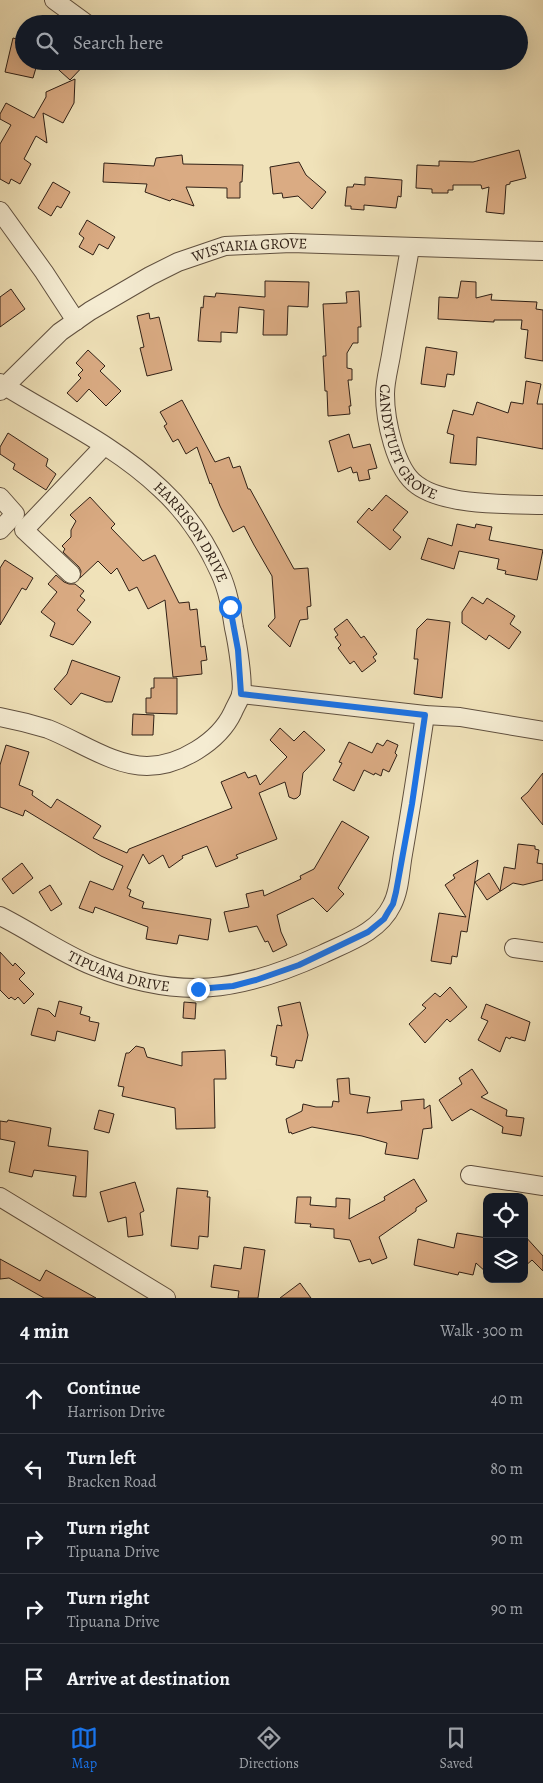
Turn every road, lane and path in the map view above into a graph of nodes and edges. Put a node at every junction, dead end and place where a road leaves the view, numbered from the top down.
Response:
1 (54, 0) edge
2 (75, 15) edge
3 (0, 211) edge
4 (542, 247) edge
5 (410, 248) junction
6 (76, 321) junction
7 (2, 387) edge
8 (104, 446) junction
9 (0, 497) edge
10 (543, 505) edge
11 (0, 530) edge
12 (71, 574) dead end
13 (241, 694) junction
14 (425, 715) junction
15 (0, 717) edge
16 (543, 731) edge
17 (0, 916) edge
18 (514, 948) dead end
19 (543, 952) edge
20 (470, 1175) dead end
21 (543, 1186) edge
22 (0, 1196) edge
23 (166, 1298) edge

1 - 2 street
3 - 6 street
4 - 5 street, WISTARIA GROVE
5 - 6 street, WISTARIA GROVE
5 - 10 street, CANDYTUFT GROVE
6 - 7 street, WISTARIA GROVE
7 - 8 street, HARRISON DRIVE
8 - 12 street
8 - 13 street, HARRISON DRIVE
9 - 11 street
13 - 14 street
13 - 15 street, HARRISON DRIVE
14 - 16 street
14 - 17 street, TIPUANA DRIVE
18 - 19 street
20 - 21 street
22 - 23 street

